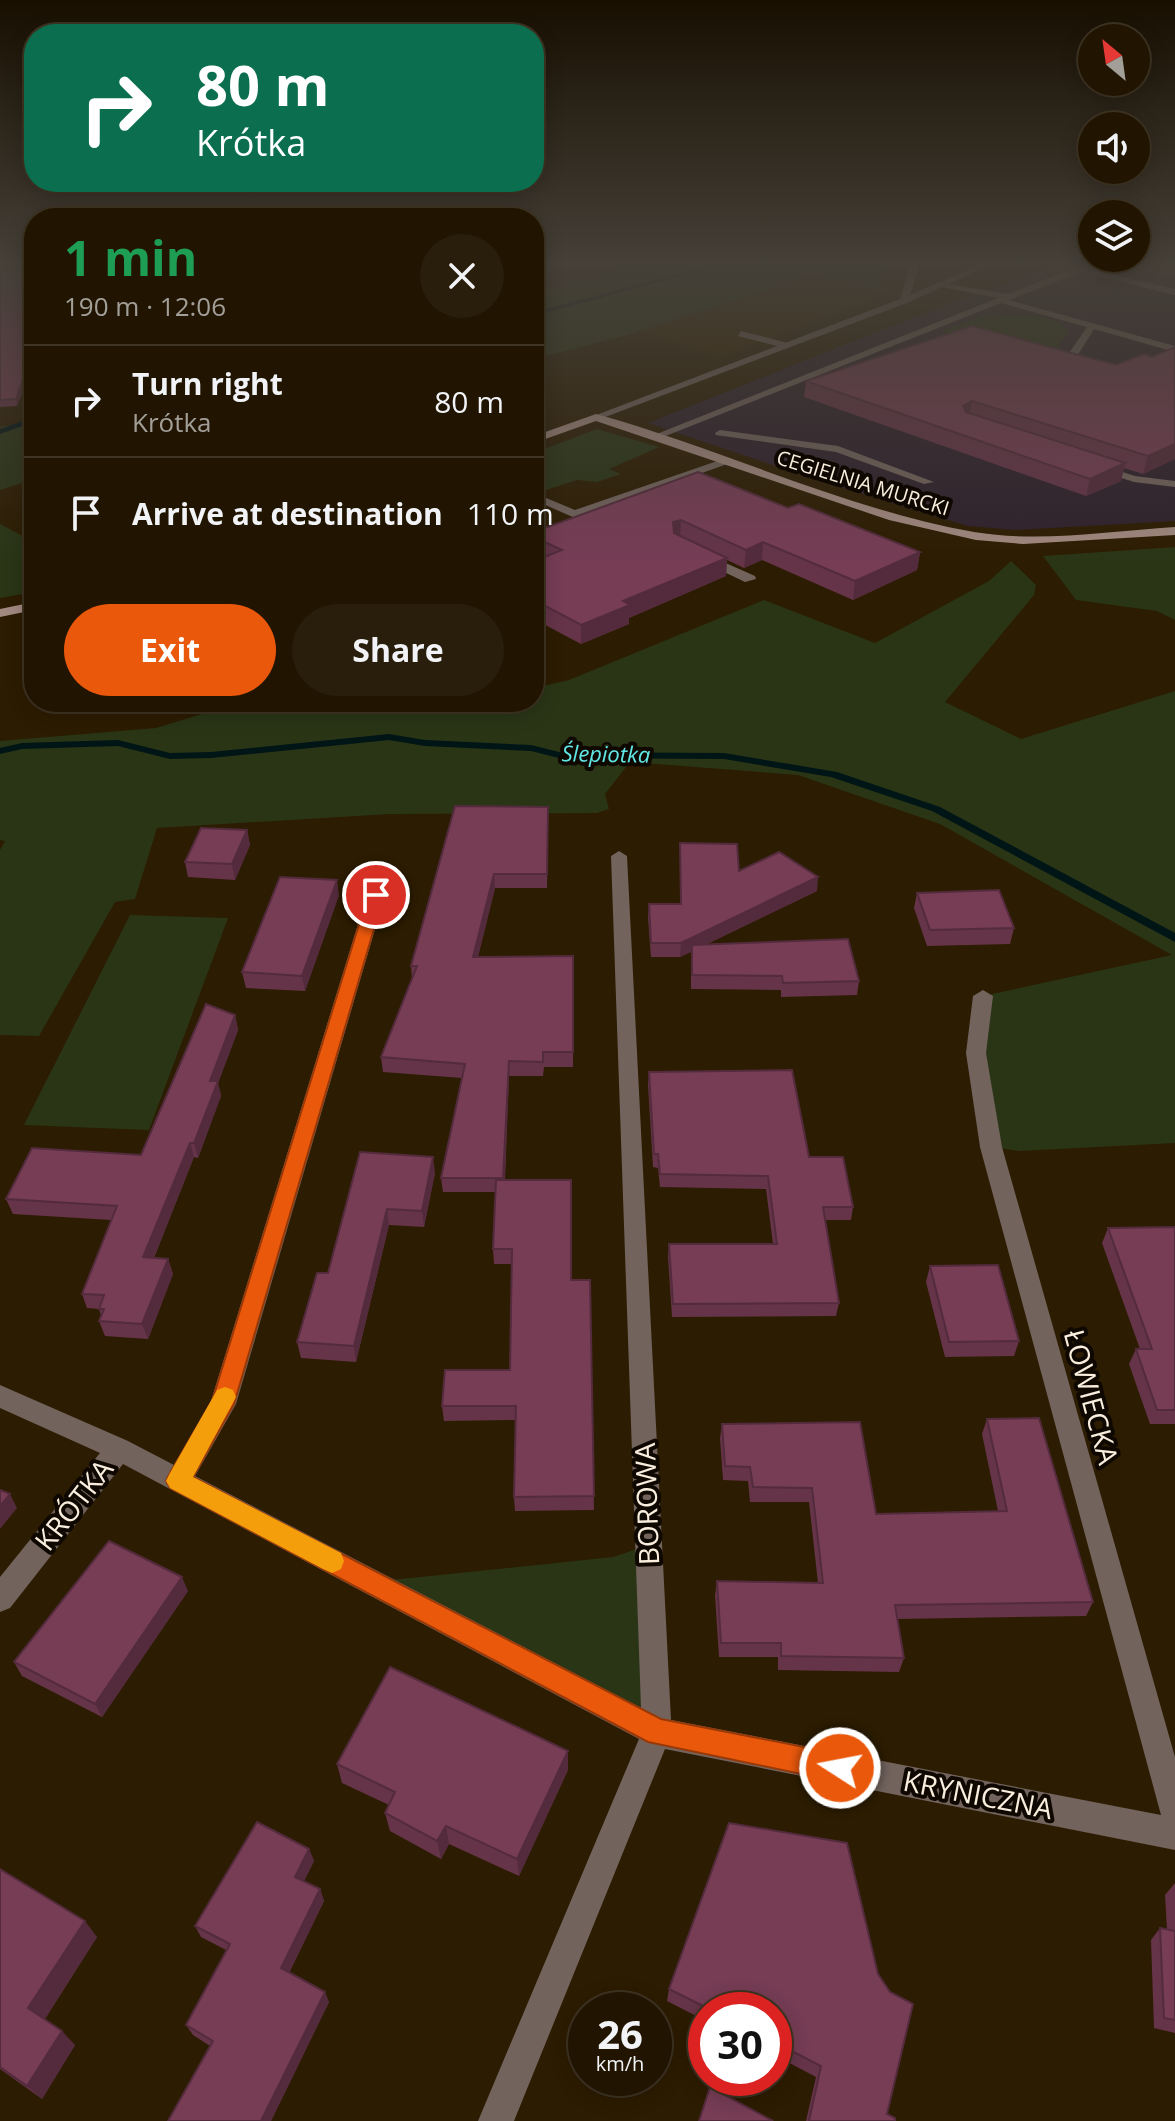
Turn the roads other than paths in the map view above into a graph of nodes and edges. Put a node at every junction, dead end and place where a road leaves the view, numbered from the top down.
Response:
1 (735, 364) edge
2 (838, 364) edge
3 (1074, 364) edge
4 (1097, 371) edge
5 (596, 417) junction
6 (720, 433) dead end
7 (544, 436) edge
8 (654, 437) junction
9 (726, 461) junction
10 (1089, 464) edge
11 (928, 482) dead end
12 (1175, 484) edge
13 (544, 500) edge
14 (1175, 531) edge
15 (693, 552) edge
16 (750, 579) edge
17 (24, 608) edge
18 (0, 613) edge
19 (619, 856) dead end
20 (376, 895) dead end
21 (983, 996) dead end
22 (0, 1396) edge
23 (119, 1449) junction
24 (178, 1481) junction
25 (0, 1599) edge
26 (657, 1732) junction
27 (1175, 1812) edge
28 (1175, 1834) edge
29 (496, 2121) edge

1 - 5 street
2 - 8 street
3 - 4 street
5 - 7 street
5 - 8 street, CEGIELNIA MURCKI
6 - 11 street
8 - 9 street, CEGIELNIA MURCKI
9 - 13 street
9 - 14 street, CEGIELNIA MURCKI
10 - 12 street
15 - 16 street
17 - 18 street
19 - 26 street, BOROWA
20 - 24 street
21 - 27 street, ŁOWIECKA
22 - 23 street, KRYNICZNA
23 - 24 street, KRYNICZNA
23 - 25 street, KRÓTKA
24 - 26 street, KRYNICZNA
26 - 28 street, KRYNICZNA
26 - 29 street, BOROWA

